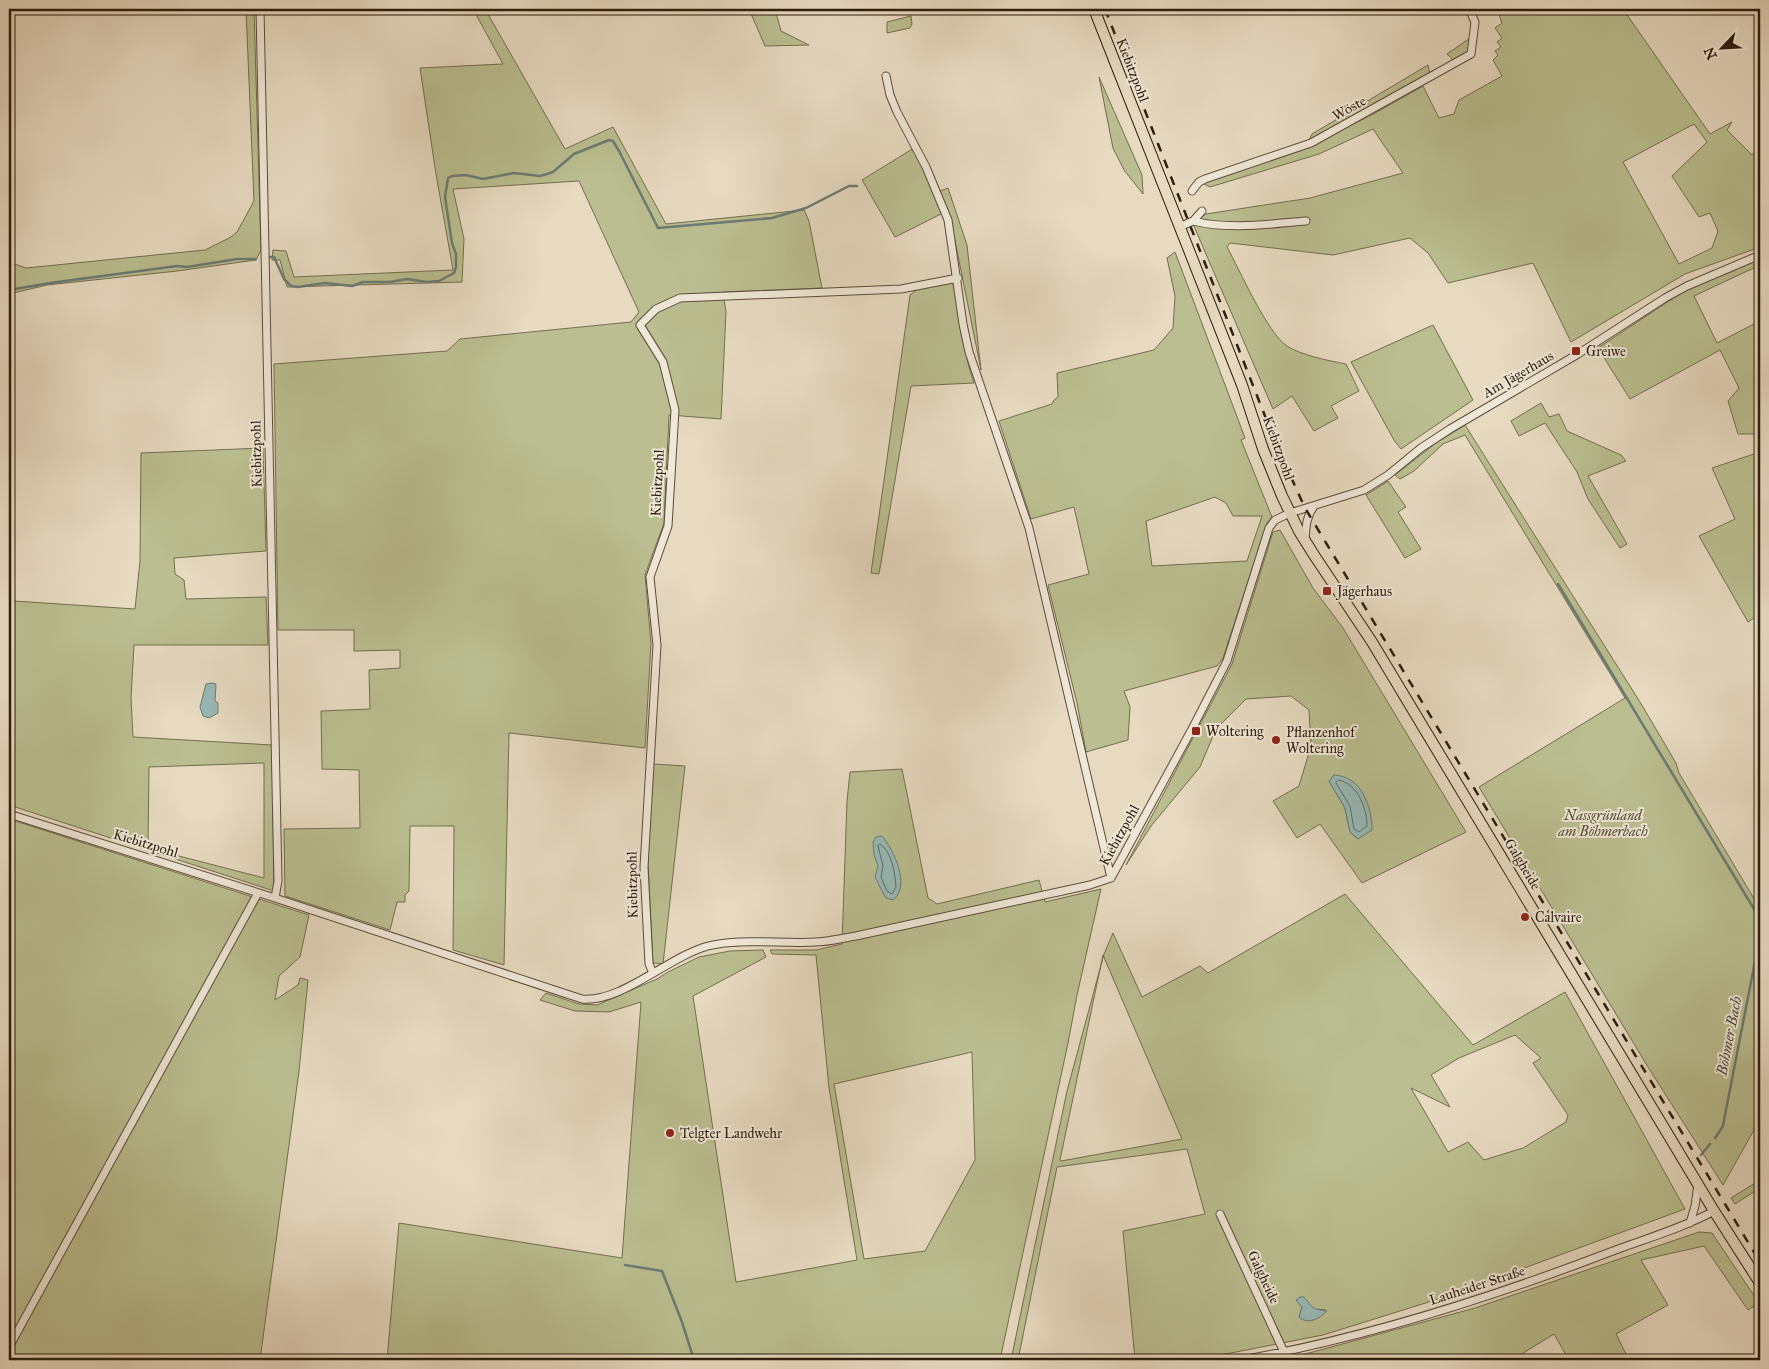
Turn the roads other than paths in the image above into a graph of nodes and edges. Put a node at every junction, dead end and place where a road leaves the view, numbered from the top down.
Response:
1 (260, 9) edge
2 (1094, 9) edge
3 (1469, 9) edge
4 (886, 76) dead end
5 (1192, 192) dead end
6 (1202, 211) dead end
7 (1193, 221) junction
8 (1306, 221) dead end
9 (1180, 227) junction
10 (1760, 255) edge
11 (958, 278) junction
12 (1314, 505) junction
13 (1290, 513) junction
14 (1305, 540) junction
15 (9, 814) edge
16 (1111, 878) junction
17 (258, 892) junction
18 (275, 898) junction
19 (653, 973) junction
20 (1698, 1184) junction
21 (1714, 1211) junction
22 (1220, 1214) dead end
23 (1690, 1222) junction
24 (1760, 1283) edge
25 (9, 1347) edge
26 (1284, 1352) junction
27 (1241, 1360) edge

1 - 18 street, Kiebitzpohl
2 - 9 main road, Kiebitzpohl
3 - 5 street, Wöste
4 - 11 street, Kiebitzpohl
6 - 7 street
7 - 8 street
7 - 9 street
9 - 13 main road, Kiebitzpohl
10 - 12 street, Am Jägerhaus
11 - 16 street, Kiebitzpohl
11 - 19 street, Kiebitzpohl
12 - 13 street, Am Jägerhaus
12 - 14 street
13 - 14 main road, Galgheide
13 - 16 street, Kiebitzpohl
14 - 20 main road, Galgheide
15 - 17 street, Kiebitzpohl
16 - 19 street, Kiebitzpohl
17 - 18 street, Kiebitzpohl
17 - 25 street
18 - 19 street, Kiebitzpohl
20 - 21 main road, Galgheide
20 - 23 street
21 - 23 street, Lauheider Straße
21 - 24 main road, Galgheide
22 - 26 street, Galgheide
23 - 26 street, Lauheider Straße
26 - 27 street, Lauheider Straße

